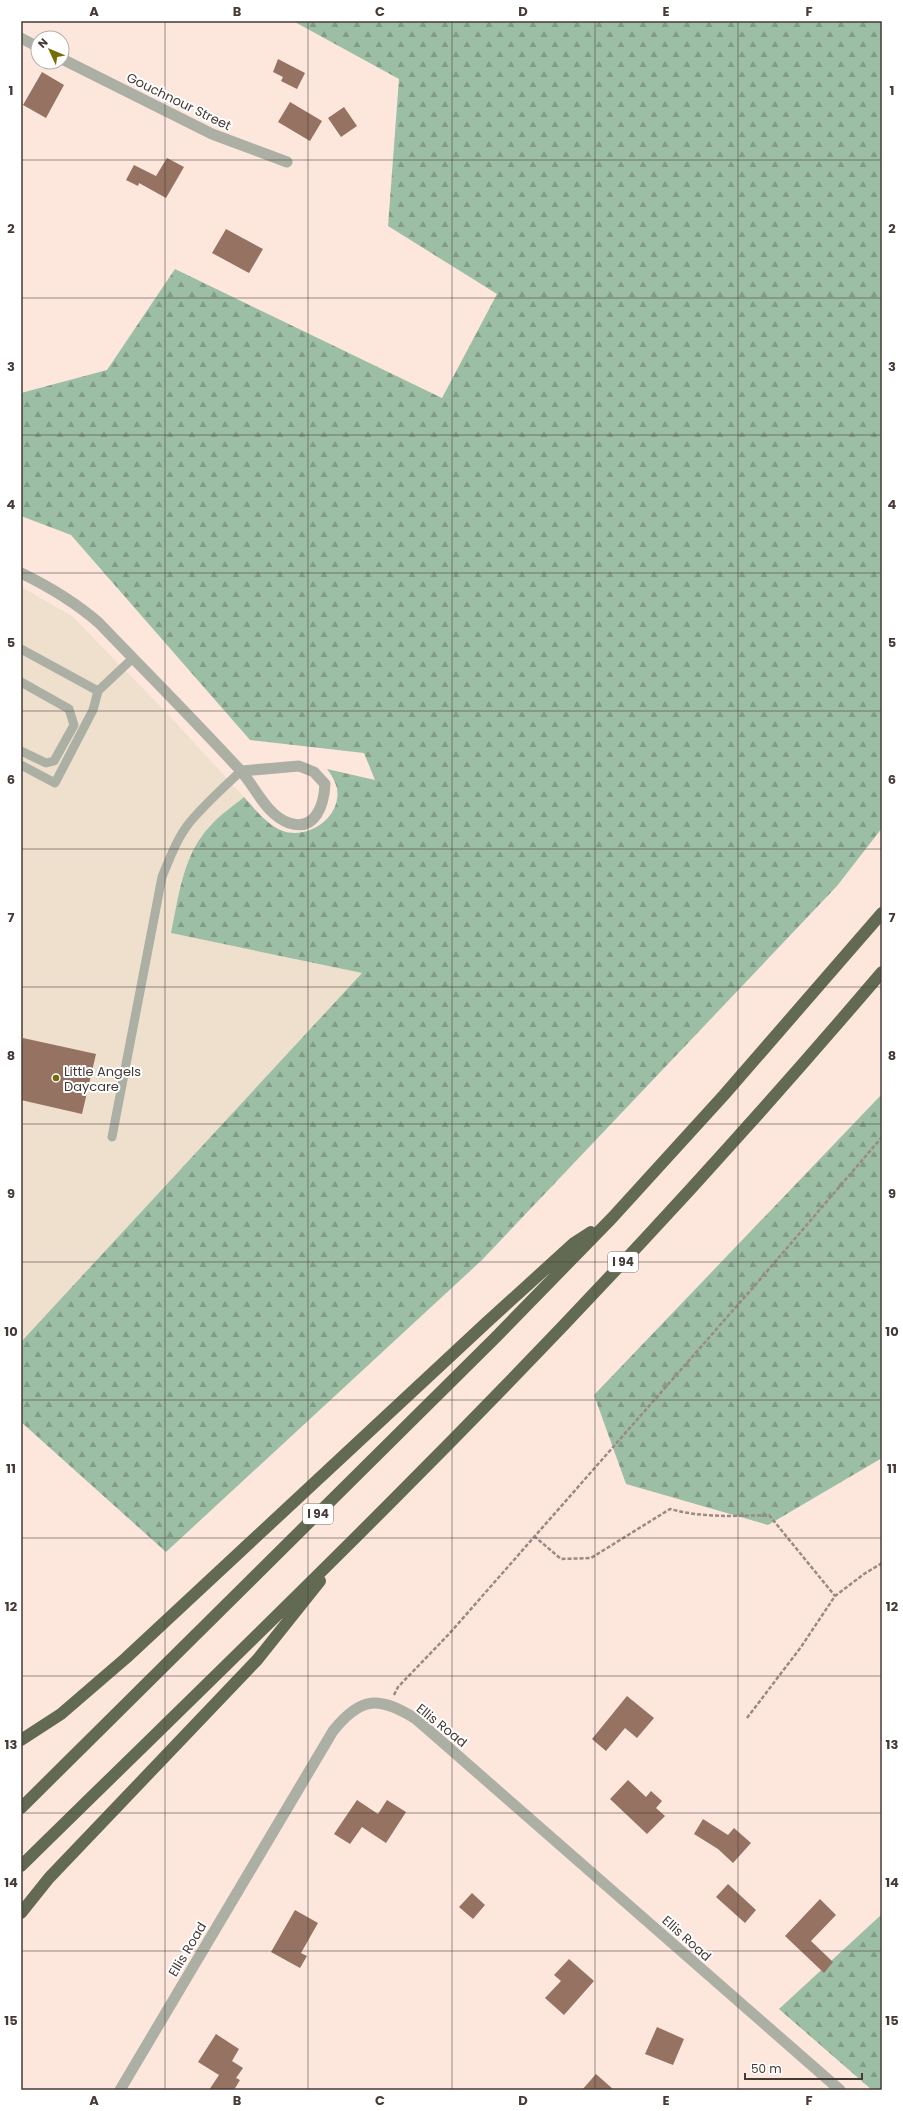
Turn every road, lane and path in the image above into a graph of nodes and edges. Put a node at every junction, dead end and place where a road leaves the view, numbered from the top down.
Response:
1 (21, 38) edge
2 (30, 43) edge
3 (70, 63) edge
4 (287, 162) dead end
5 (21, 573) edge
6 (21, 650) edge
7 (133, 658) junction
8 (21, 682) edge
9 (98, 691) junction
10 (21, 751) edge
11 (21, 765) edge
12 (242, 771) junction
13 (882, 913) edge
14 (882, 972) edge
15 (882, 1136) edge
16 (112, 1137) dead end
17 (612, 1218) junction
18 (534, 1536) junction
19 (353, 1540) junction
20 (882, 1563) edge
21 (835, 1596) junction
22 (390, 1705) junction
23 (747, 1718) dead end
24 (21, 1740) edge
25 (21, 1808) edge
26 (21, 1866) edge
27 (21, 1913) edge
28 (120, 2090) edge
29 (840, 2090) edge

1 - 2 street
3 - 4 street, Gouchnour Street
5 - 7 street
6 - 9 lane
7 - 9 lane
7 - 12 street
8 - 10 lane
9 - 11 lane
12 - 12 street
12 - 16 lane
13 - 17 highway, I 94
14 - 19 highway, I 94
15 - 18 path
17 - 24 highway
17 - 25 highway, I 94
18 - 21 path
18 - 22 path
19 - 26 highway, I 94
19 - 27 highway
20 - 21 path
21 - 23 path
22 - 28 street, Ellis Road
22 - 29 street, Ellis Road

